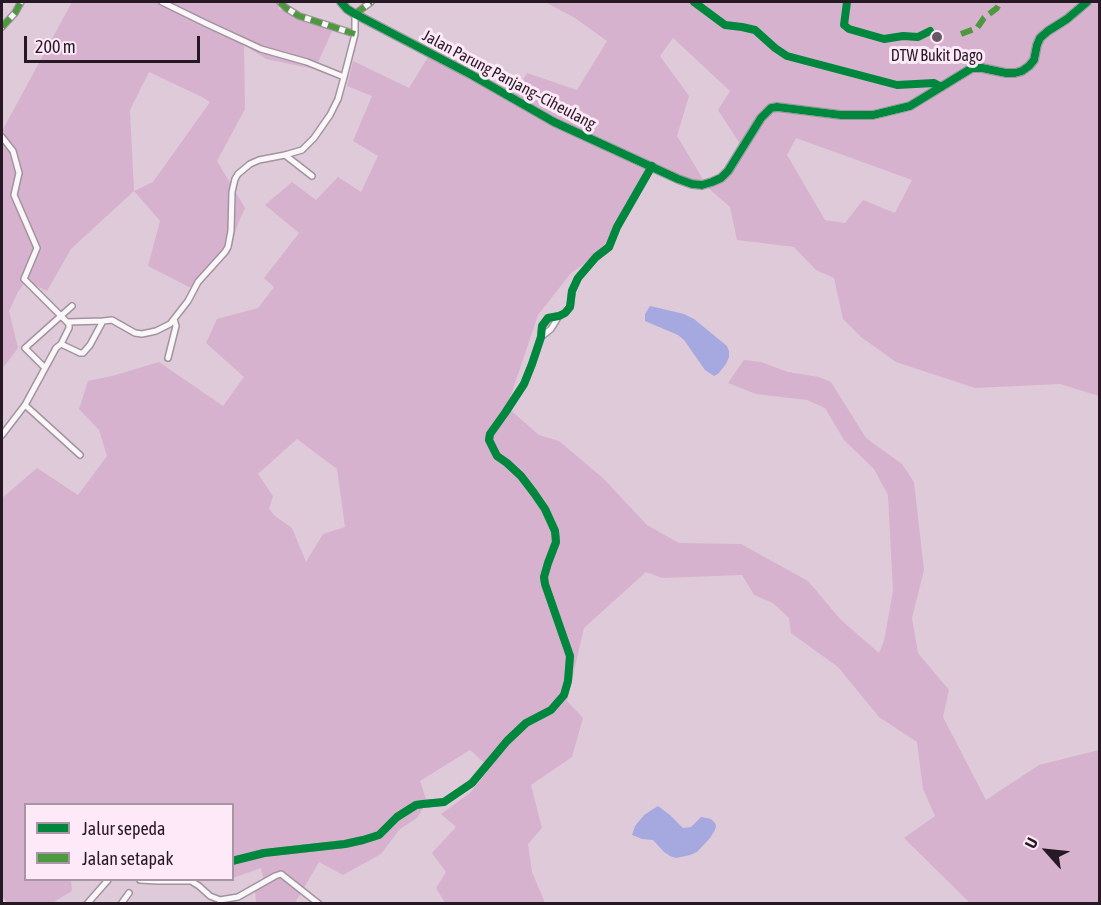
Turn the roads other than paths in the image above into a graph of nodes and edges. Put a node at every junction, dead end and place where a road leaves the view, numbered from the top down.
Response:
1 (21, 2) edge
2 (162, 2) edge
3 (280, 2) edge
4 (341, 2) edge
5 (371, 2) edge
6 (1087, 2) edge
7 (355, 14) junction
8 (2, 27) edge
9 (354, 34) junction
10 (344, 77) junction
11 (2, 137) edge
12 (285, 155) junction
13 (652, 166) junction
14 (312, 176) dead end
15 (72, 306) dead end
16 (62, 315) junction
17 (174, 319) junction
18 (103, 321) junction
19 (68, 322) junction
20 (61, 344) junction
21 (168, 358) dead end
22 (45, 368) junction
23 (25, 405) junction
24 (2, 435) edge
25 (80, 455) dead end
26 (234, 860) edge
27 (106, 881) edge
28 (193, 881) edge
29 (129, 893) dead end
30 (87, 903) edge
31 (122, 903) edge
32 (319, 903) edge

1 - 8 street
2 - 10 street
3 - 9 street
4 - 7 street, Jalan Parung Panjang–Ciheulang
5 - 7 street
6 - 13 street, Jalan Parung Panjang–Ciheulang
7 - 9 street
7 - 13 street, Jalan Parung Panjang–Ciheulang
9 - 10 street
10 - 12 street
11 - 16 street
12 - 14 street
12 - 17 street
13 - 26 street
15 - 16 street
16 - 19 street
16 - 22 street
17 - 18 street
17 - 21 street
18 - 19 street
18 - 20 street
19 - 20 street
20 - 22 street
22 - 23 street
23 - 24 street
23 - 25 street
27 - 30 street
28 - 32 street
29 - 31 street

